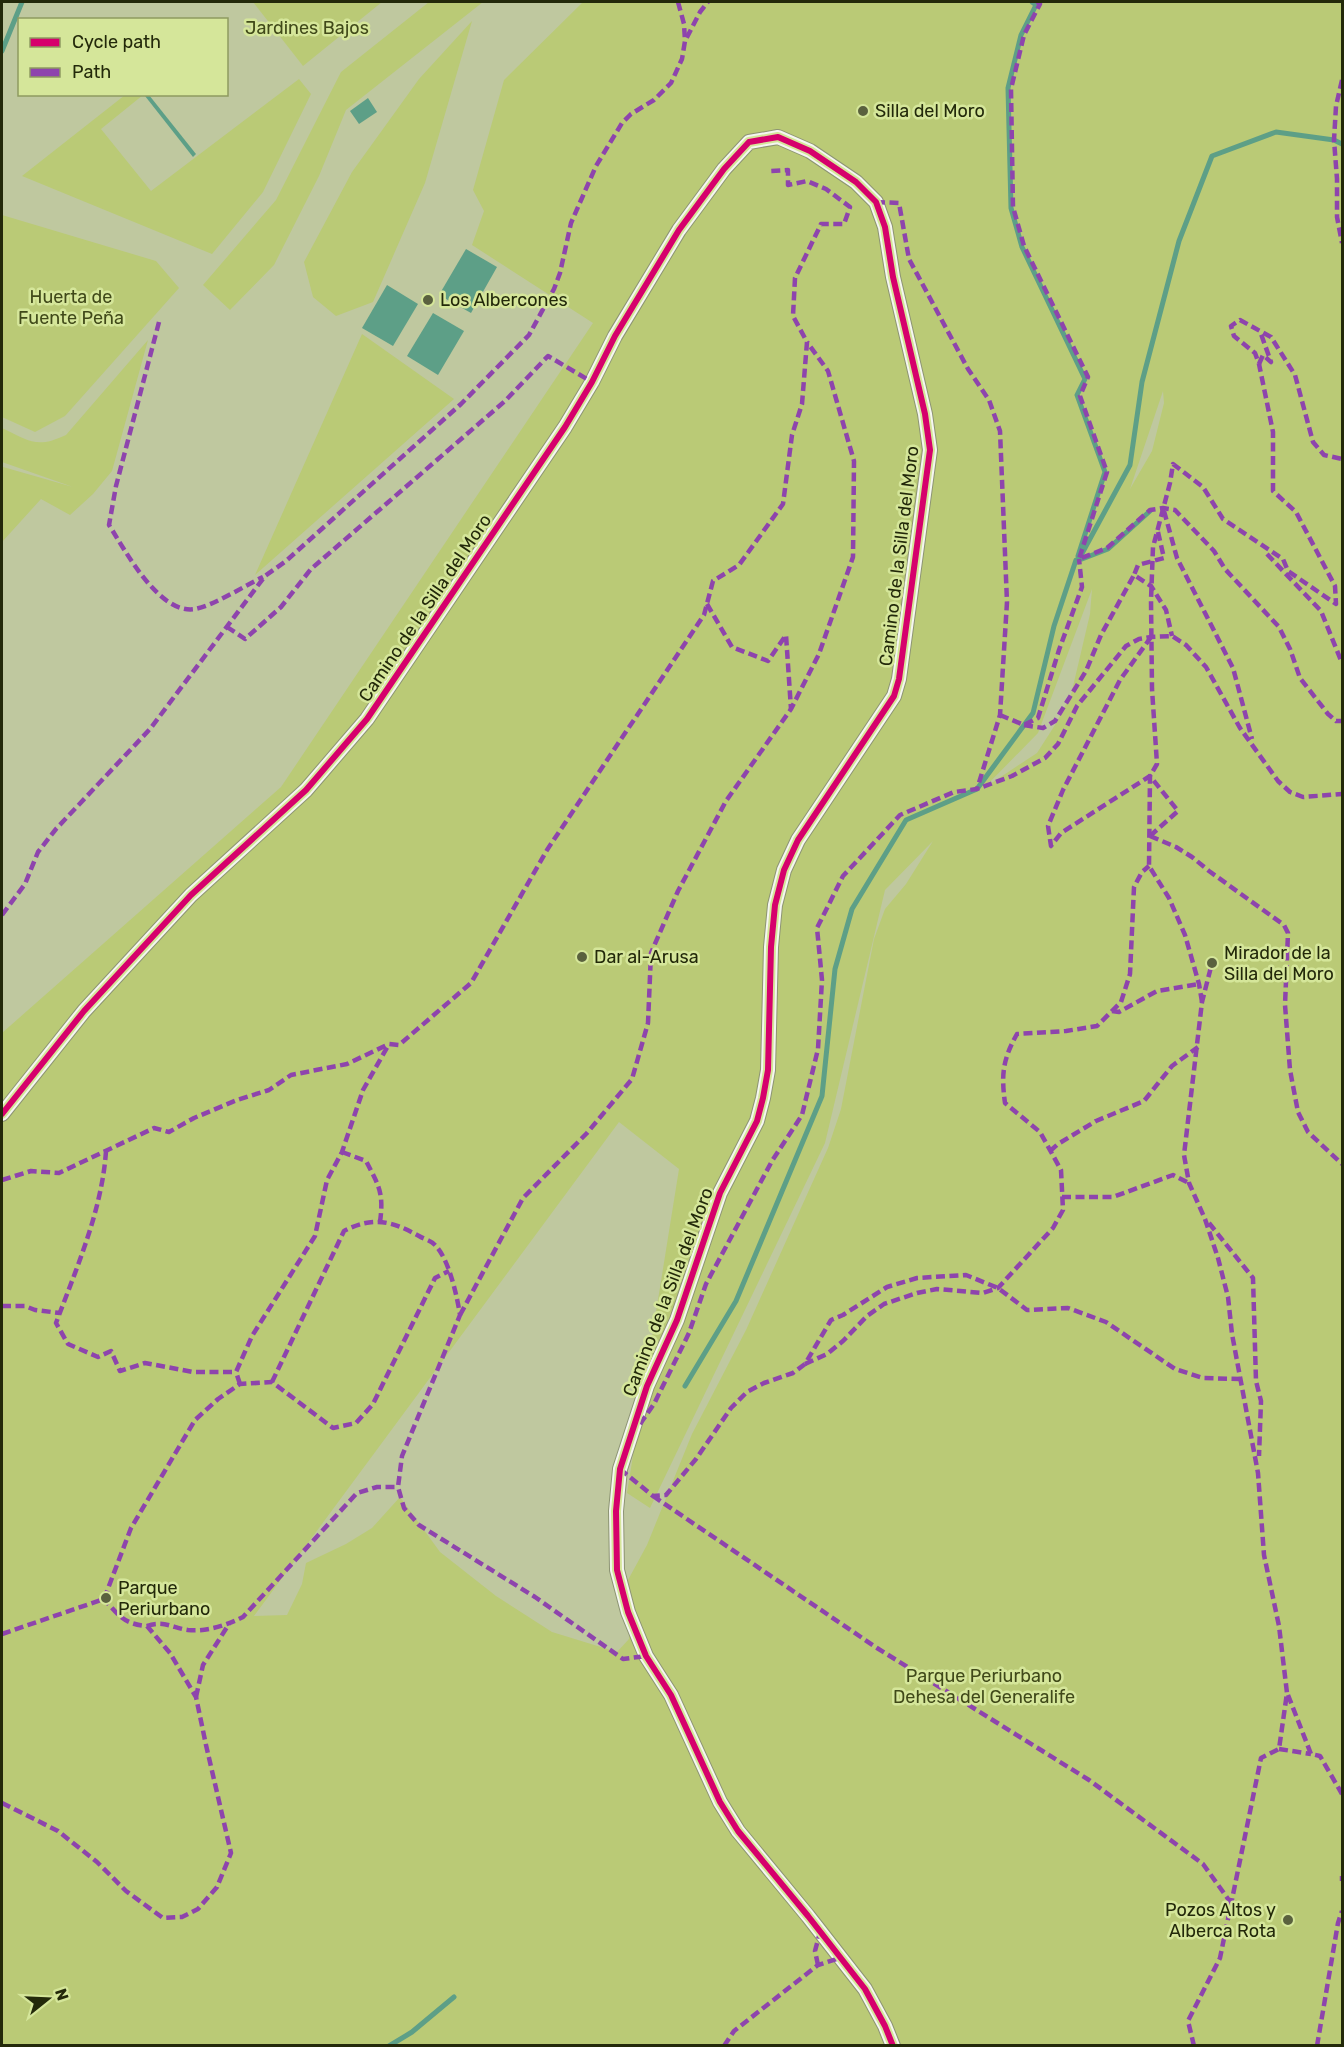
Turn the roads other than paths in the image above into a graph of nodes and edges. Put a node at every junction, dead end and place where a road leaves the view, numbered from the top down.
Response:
1 (2, 1114) edge
2 (893, 2046) edge

1 - 2 street, Camino de la Silla del Moro

